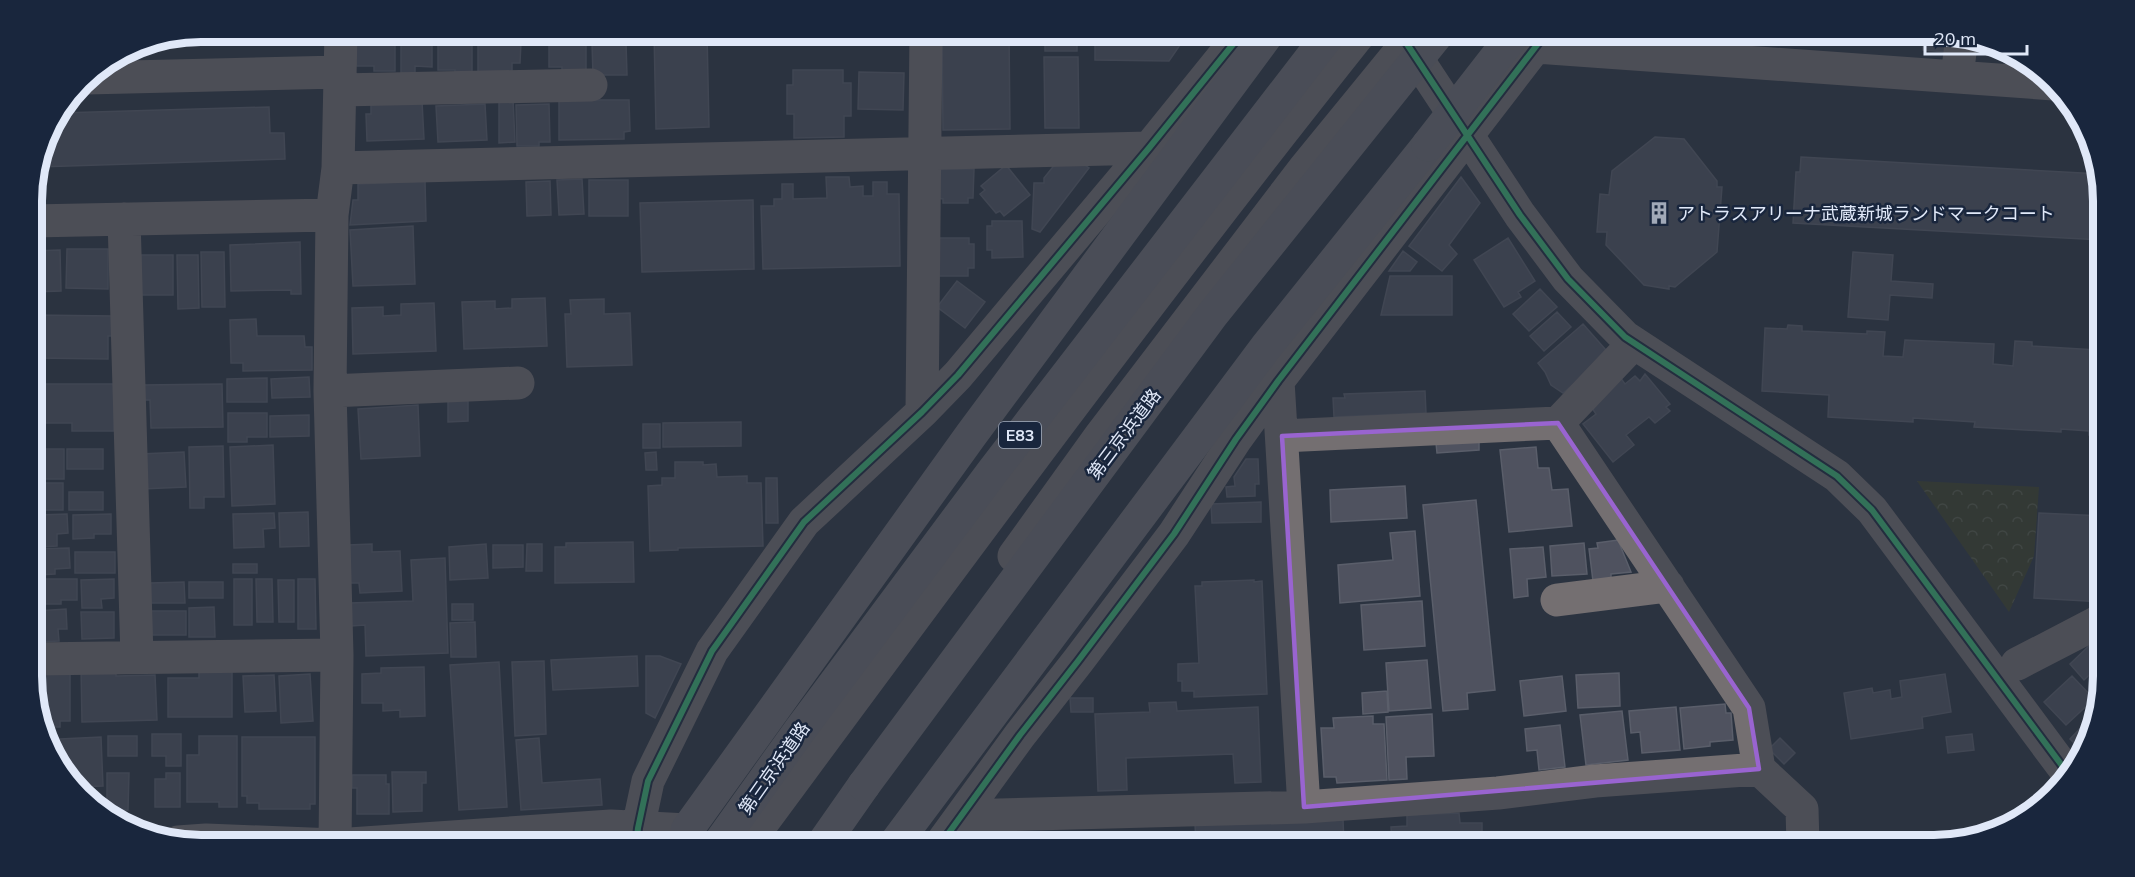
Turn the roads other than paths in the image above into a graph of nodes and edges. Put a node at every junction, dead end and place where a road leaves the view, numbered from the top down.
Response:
1 (341, 42) edge
2 (926, 42) edge
3 (1235, 42) edge
4 (1262, 42) edge
5 (1323, 42) edge
6 (1353, 42) edge
7 (1402, 42) edge
8 (1411, 42) edge
9 (1431, 42) edge
10 (1527, 42) edge
11 (1529, 42) edge
12 (1595, 42) edge
13 (1961, 44) edge
14 (1957, 77) junction
15 (100, 78) edge
16 (340, 81) junction
17 (2041, 83) edge
18 (591, 85) dead end
19 (1467, 138) junction
20 (1149, 148) junction
21 (926, 153) junction
22 (338, 168) junction
23 (332, 215) junction
24 (124, 219) junction
25 (42, 221) edge
26 (1634, 343) junction
27 (1278, 381) junction
28 (518, 382) dead end
29 (330, 391) junction
30 (922, 412) junction
31 (1558, 423) junction
32 (1282, 436) junction
33 (1668, 586) junction
34 (1557, 600) dead end
35 (2093, 625) edge
36 (337, 655) junction
37 (137, 657) junction
38 (42, 659) edge
39 (2017, 664) dead end
40 (2064, 768) edge
41 (1759, 769) junction
42 (1304, 807) junction
43 (961, 816) junction
44 (335, 835) edge
45 (480, 835) edge
46 (625, 835) edge
47 (634, 835) edge
48 (684, 835) edge
49 (725, 835) edge
50 (753, 835) edge
51 (813, 835) edge
52 (829, 835) edge
53 (901, 835) edge
54 (947, 835) edge
55 (1803, 835) edge

1 - 16 street
2 - 21 street
3 - 20 street
4 - 48 highway
5 - 49 highway, 第三京浜道路 / E83
6 - 50 street
7 - 51 street
8 - 19 street
9 - 52 highway, 第三京浜道路, bridge
10 - 53 highway, bridge
11 - 19 street
12 - 14 street
13 - 14 street
14 - 17 street
15 - 16 street
16 - 18 street
16 - 22 street
19 - 26 street
19 - 27 street
20 - 21 street
20 - 30 street
21 - 22 street
21 - 30 street
22 - 23 street
23 - 24 street
23 - 29 street
24 - 25 street
24 - 37 street
26 - 31 street
26 - 40 street
27 - 32 street
27 - 43 street
28 - 29 street
29 - 36 street
30 - 47 street
31 - 32 street
31 - 33 street
32 - 42 street
33 - 34 street
33 - 41 street
35 - 39 street
36 - 37 street
36 - 44 street
37 - 38 street
41 - 42 street
41 - 55 street
42 - 43 street
43 - 54 street
45 - 46 street

